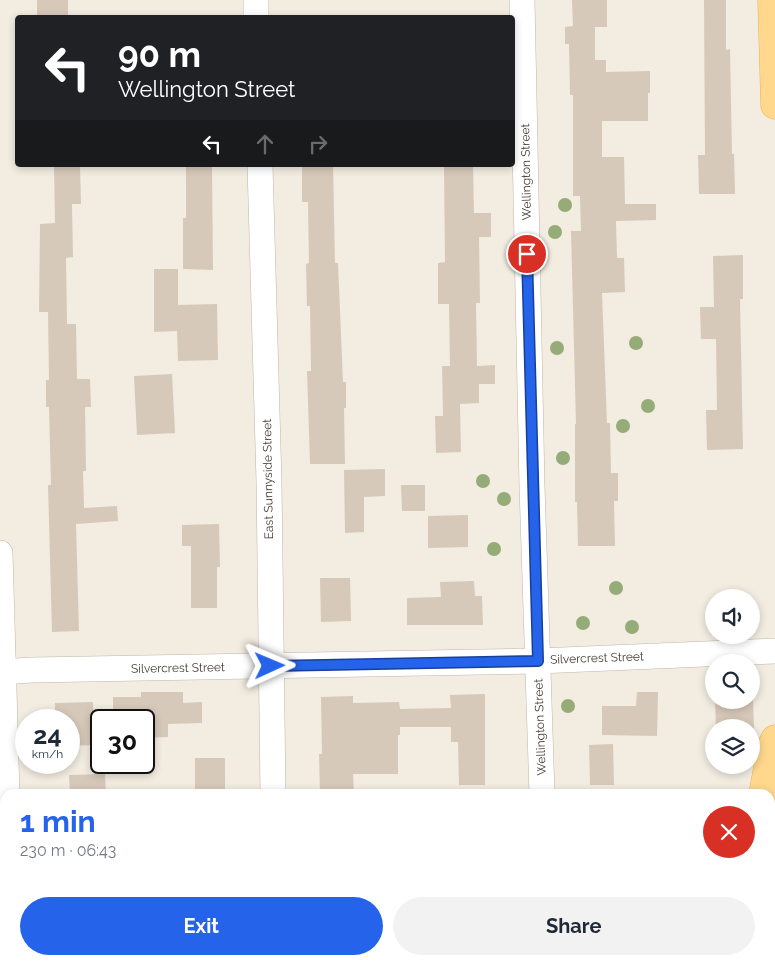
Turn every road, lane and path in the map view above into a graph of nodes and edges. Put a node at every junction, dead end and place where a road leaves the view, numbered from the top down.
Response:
1 (256, 0) edge
2 (522, 0) edge
3 (773, 8) edge
4 (256, 15) edge
5 (775, 104) edge
6 (260, 167) edge
7 (0, 553) edge
8 (775, 651) edge
9 (538, 661) junction
10 (270, 666) junction
11 (2, 672) edge
12 (775, 740) edge
13 (7, 789) edge
14 (273, 789) edge
15 (542, 789) edge
16 (763, 789) edge

1 - 4 street
2 - 9 street, Wellington Street
3 - 5 main road
6 - 10 street, East Sunnyside Street
7 - 11 street
8 - 9 street, Silvercrest Street
9 - 10 street, Silvercrest Street
9 - 15 street, Wellington Street
10 - 11 street, Silvercrest Street
10 - 14 street, East Sunnyside Street
11 - 13 street
12 - 16 main road

